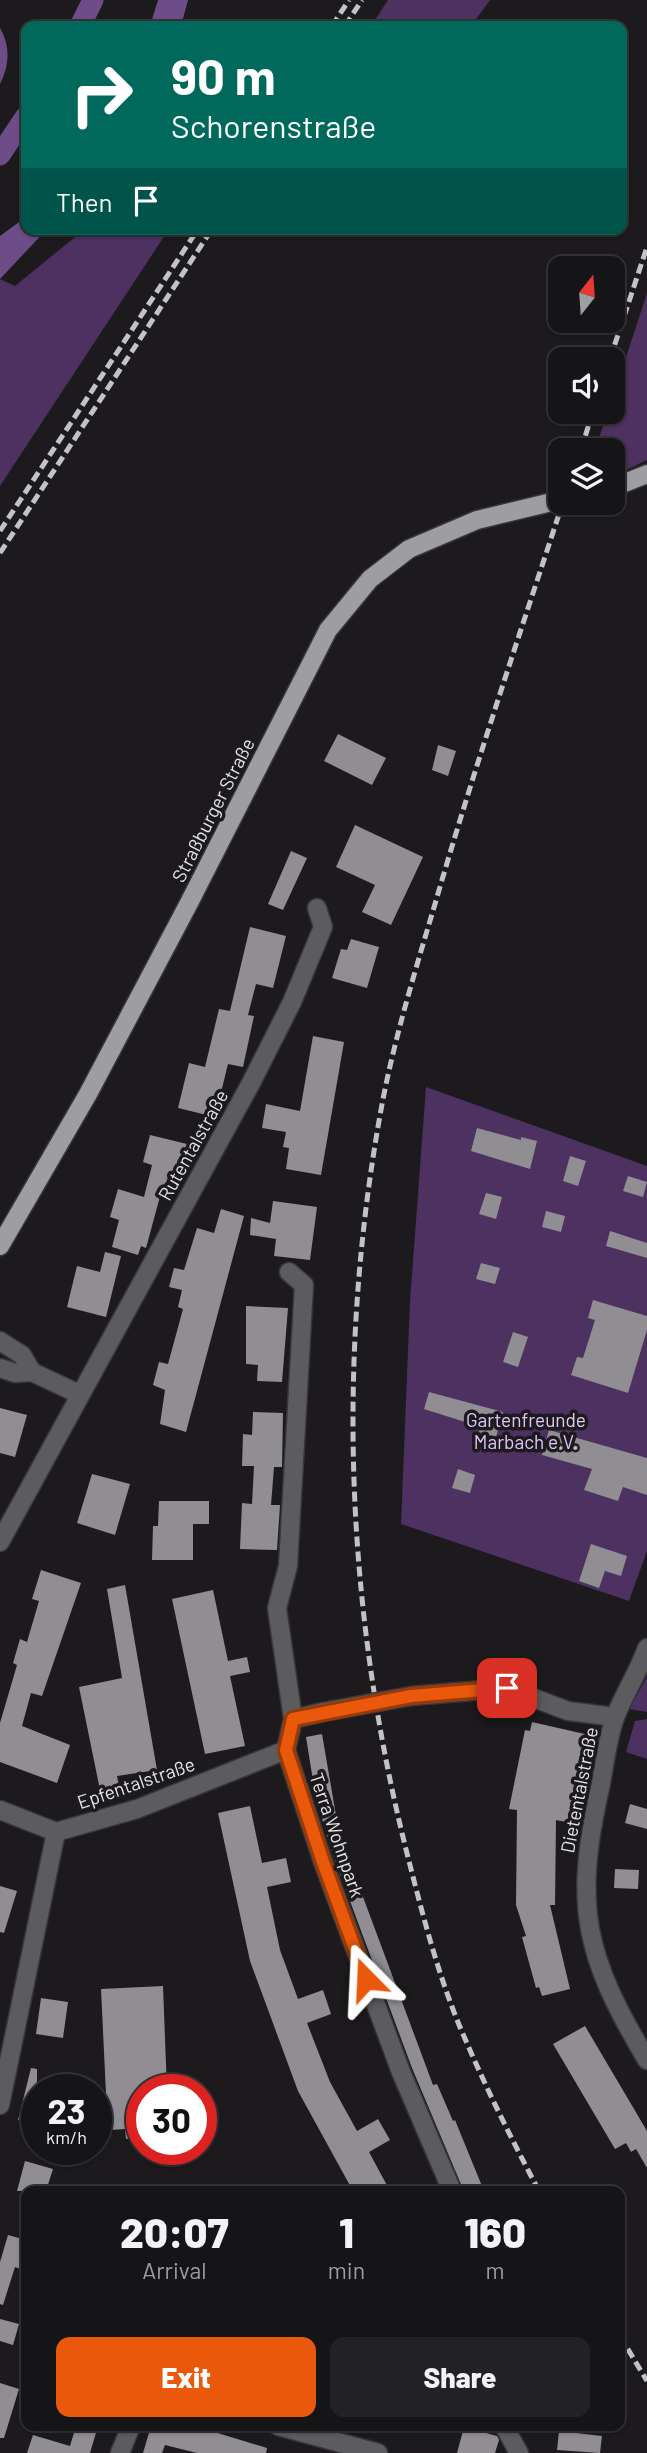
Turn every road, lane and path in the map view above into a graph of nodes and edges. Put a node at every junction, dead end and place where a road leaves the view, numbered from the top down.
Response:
1 (647, 474) edge
2 (625, 483) edge
3 (548, 503) edge
4 (317, 908) dead end
5 (0, 1246) edge
6 (289, 1272) dead end
7 (0, 1341) edge
8 (0, 1368) edge
9 (32, 1372) junction
10 (79, 1394) junction
11 (0, 1542) edge
12 (647, 1650) edge
13 (615, 1717) junction
14 (293, 1719) junction
15 (286, 1750) junction
16 (0, 1810) edge
17 (56, 1832) junction
18 (647, 2060) edge
19 (0, 2105) edge
20 (450, 2186) edge
21 (129, 2431) edge
22 (297, 2431) edge
23 (507, 2431) edge
24 (120, 2453) edge
25 (378, 2453) edge
26 (519, 2453) edge

1 - 2 main road
3 - 5 main road, Straßburger Straße
4 - 10 street, Rutentalstraße
6 - 14 street
7 - 9 street
8 - 9 street
9 - 10 street
10 - 11 street
12 - 13 street, Dietentalstraße
13 - 14 street, bridge
13 - 18 street, Dietentalstraße
14 - 15 street
15 - 17 street, Epfentalstraße
15 - 20 street, Terra Wohnpark
16 - 17 street
17 - 19 street
21 - 24 street
22 - 25 street
23 - 26 street

